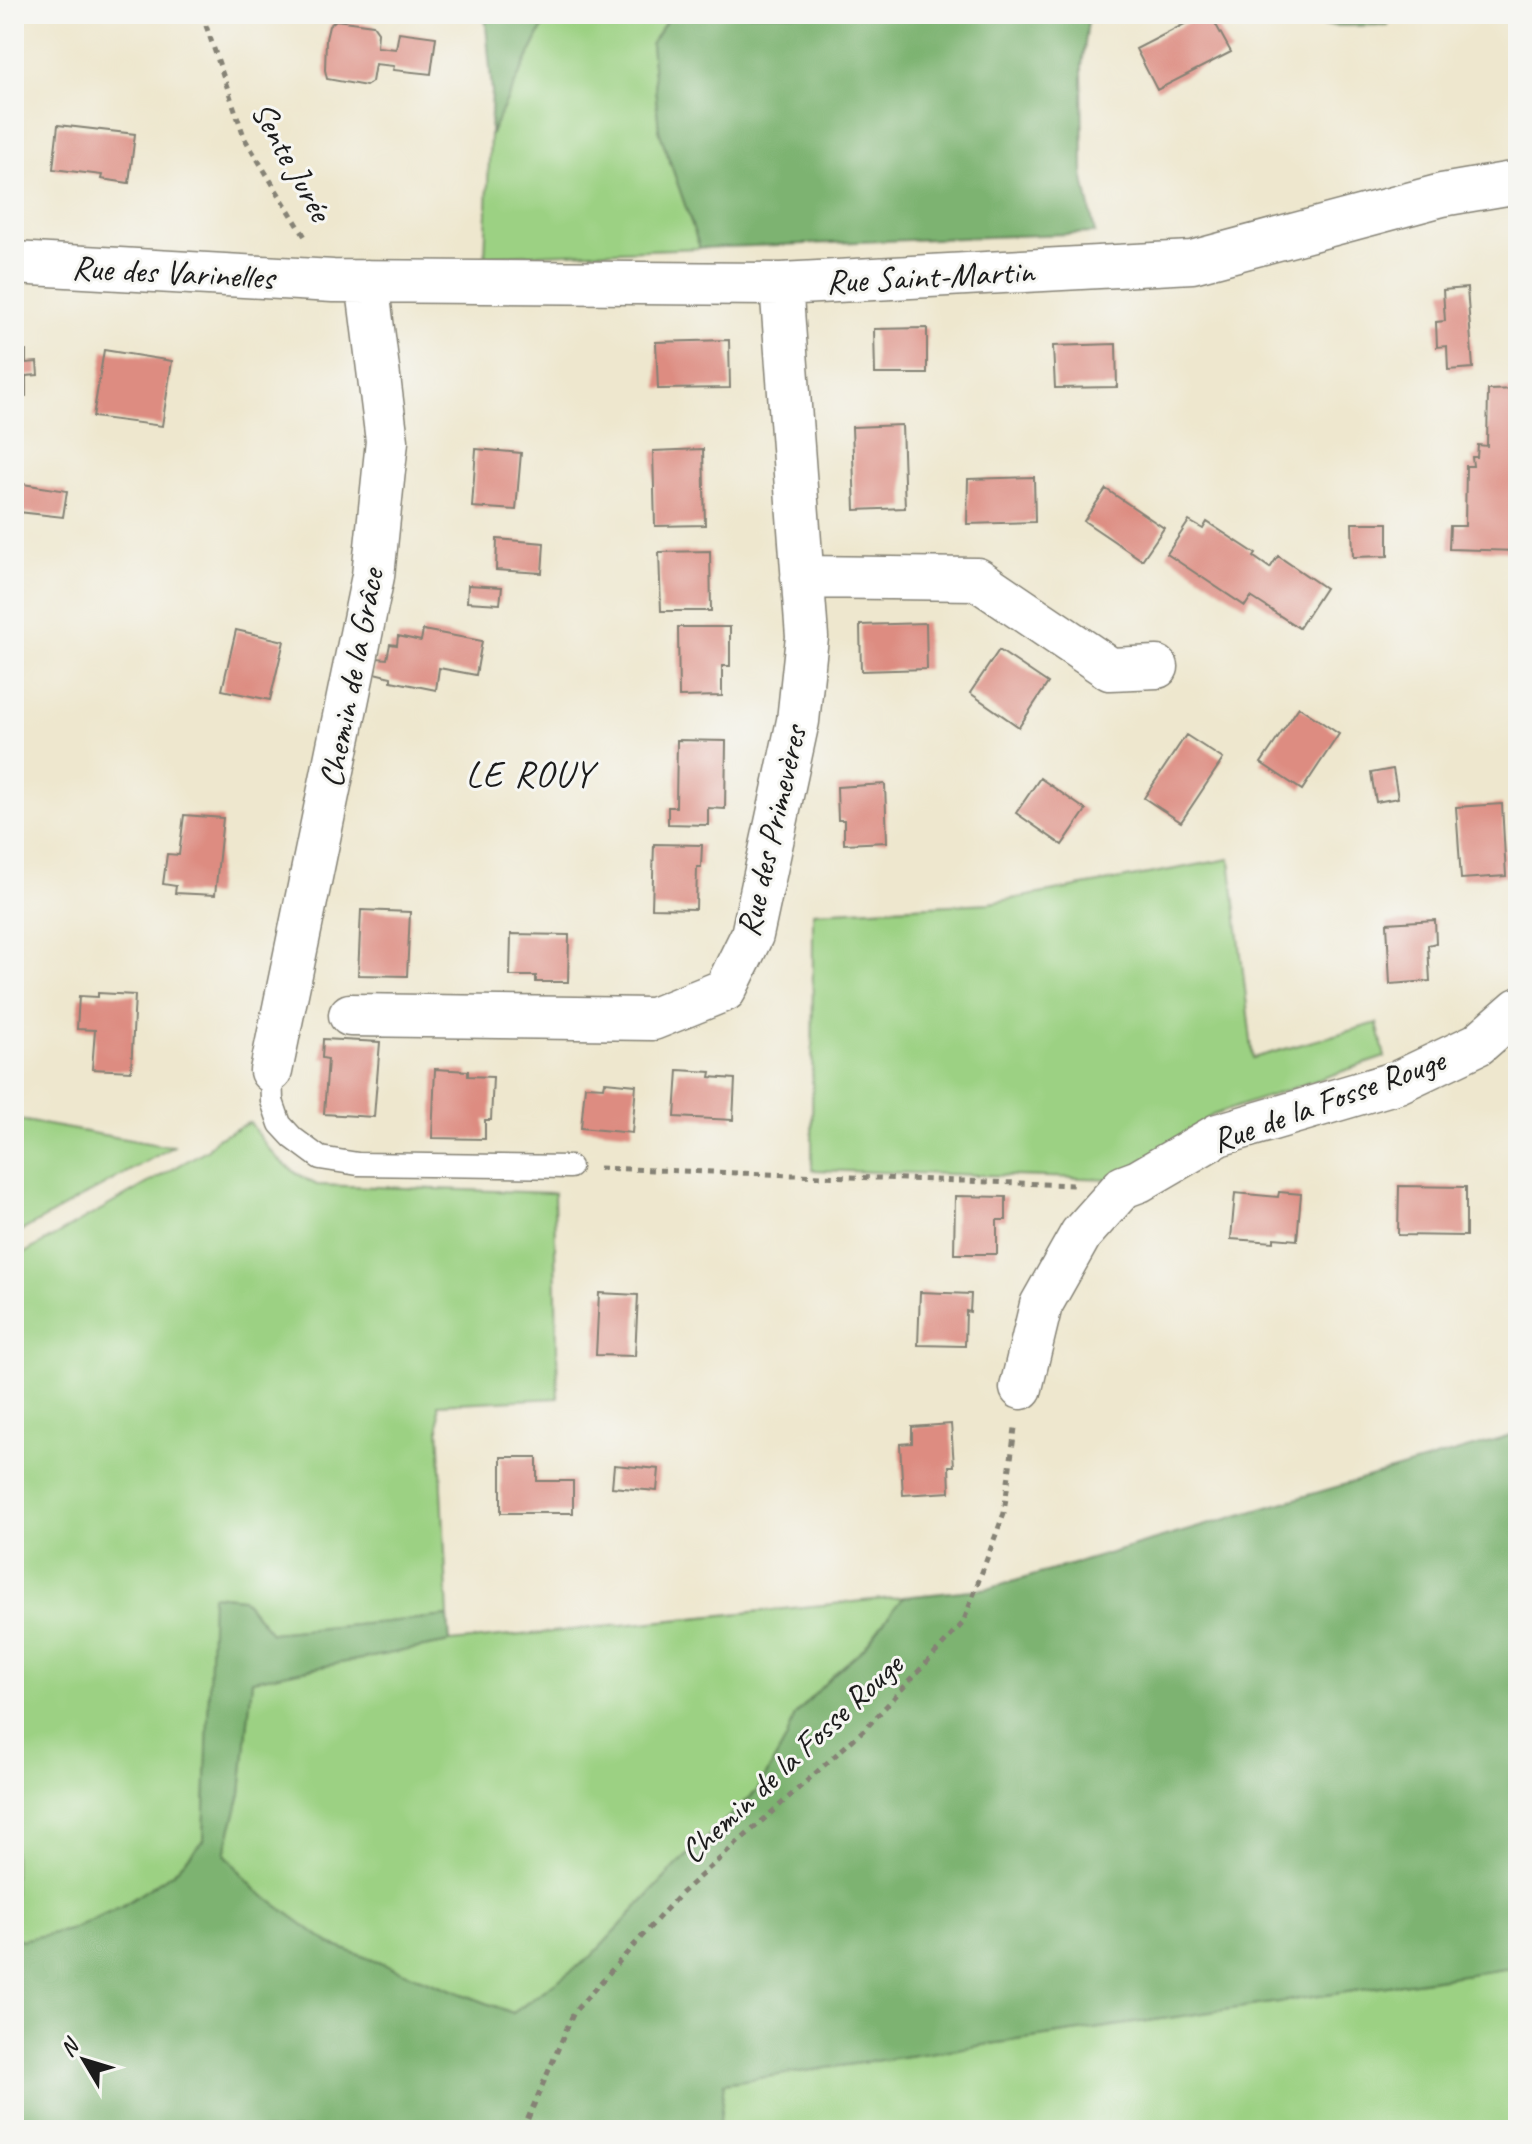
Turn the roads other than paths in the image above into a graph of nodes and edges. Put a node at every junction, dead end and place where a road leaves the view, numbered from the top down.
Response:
1 (1518, 182) edge
2 (14, 263) edge
3 (350, 281) junction
4 (781, 284) junction
5 (802, 577) junction
6 (1157, 667) dead end
7 (1518, 1009) edge
8 (350, 1015) dead end
9 (271, 1071) joint
10 (570, 1167) road end
11 (1021, 1388) road end

1 - 4 street, Rue Saint-Martin
2 - 3 street, Rue des Varinelles
3 - 4 street, Rue Saint-Martin
3 - 9 street, Chemin de la Grâce
4 - 5 street, Rue des Primevères
5 - 6 street
5 - 8 street, Rue des Primevères
7 - 11 street, Rue de la Fosse Rouge
9 - 10 lane

